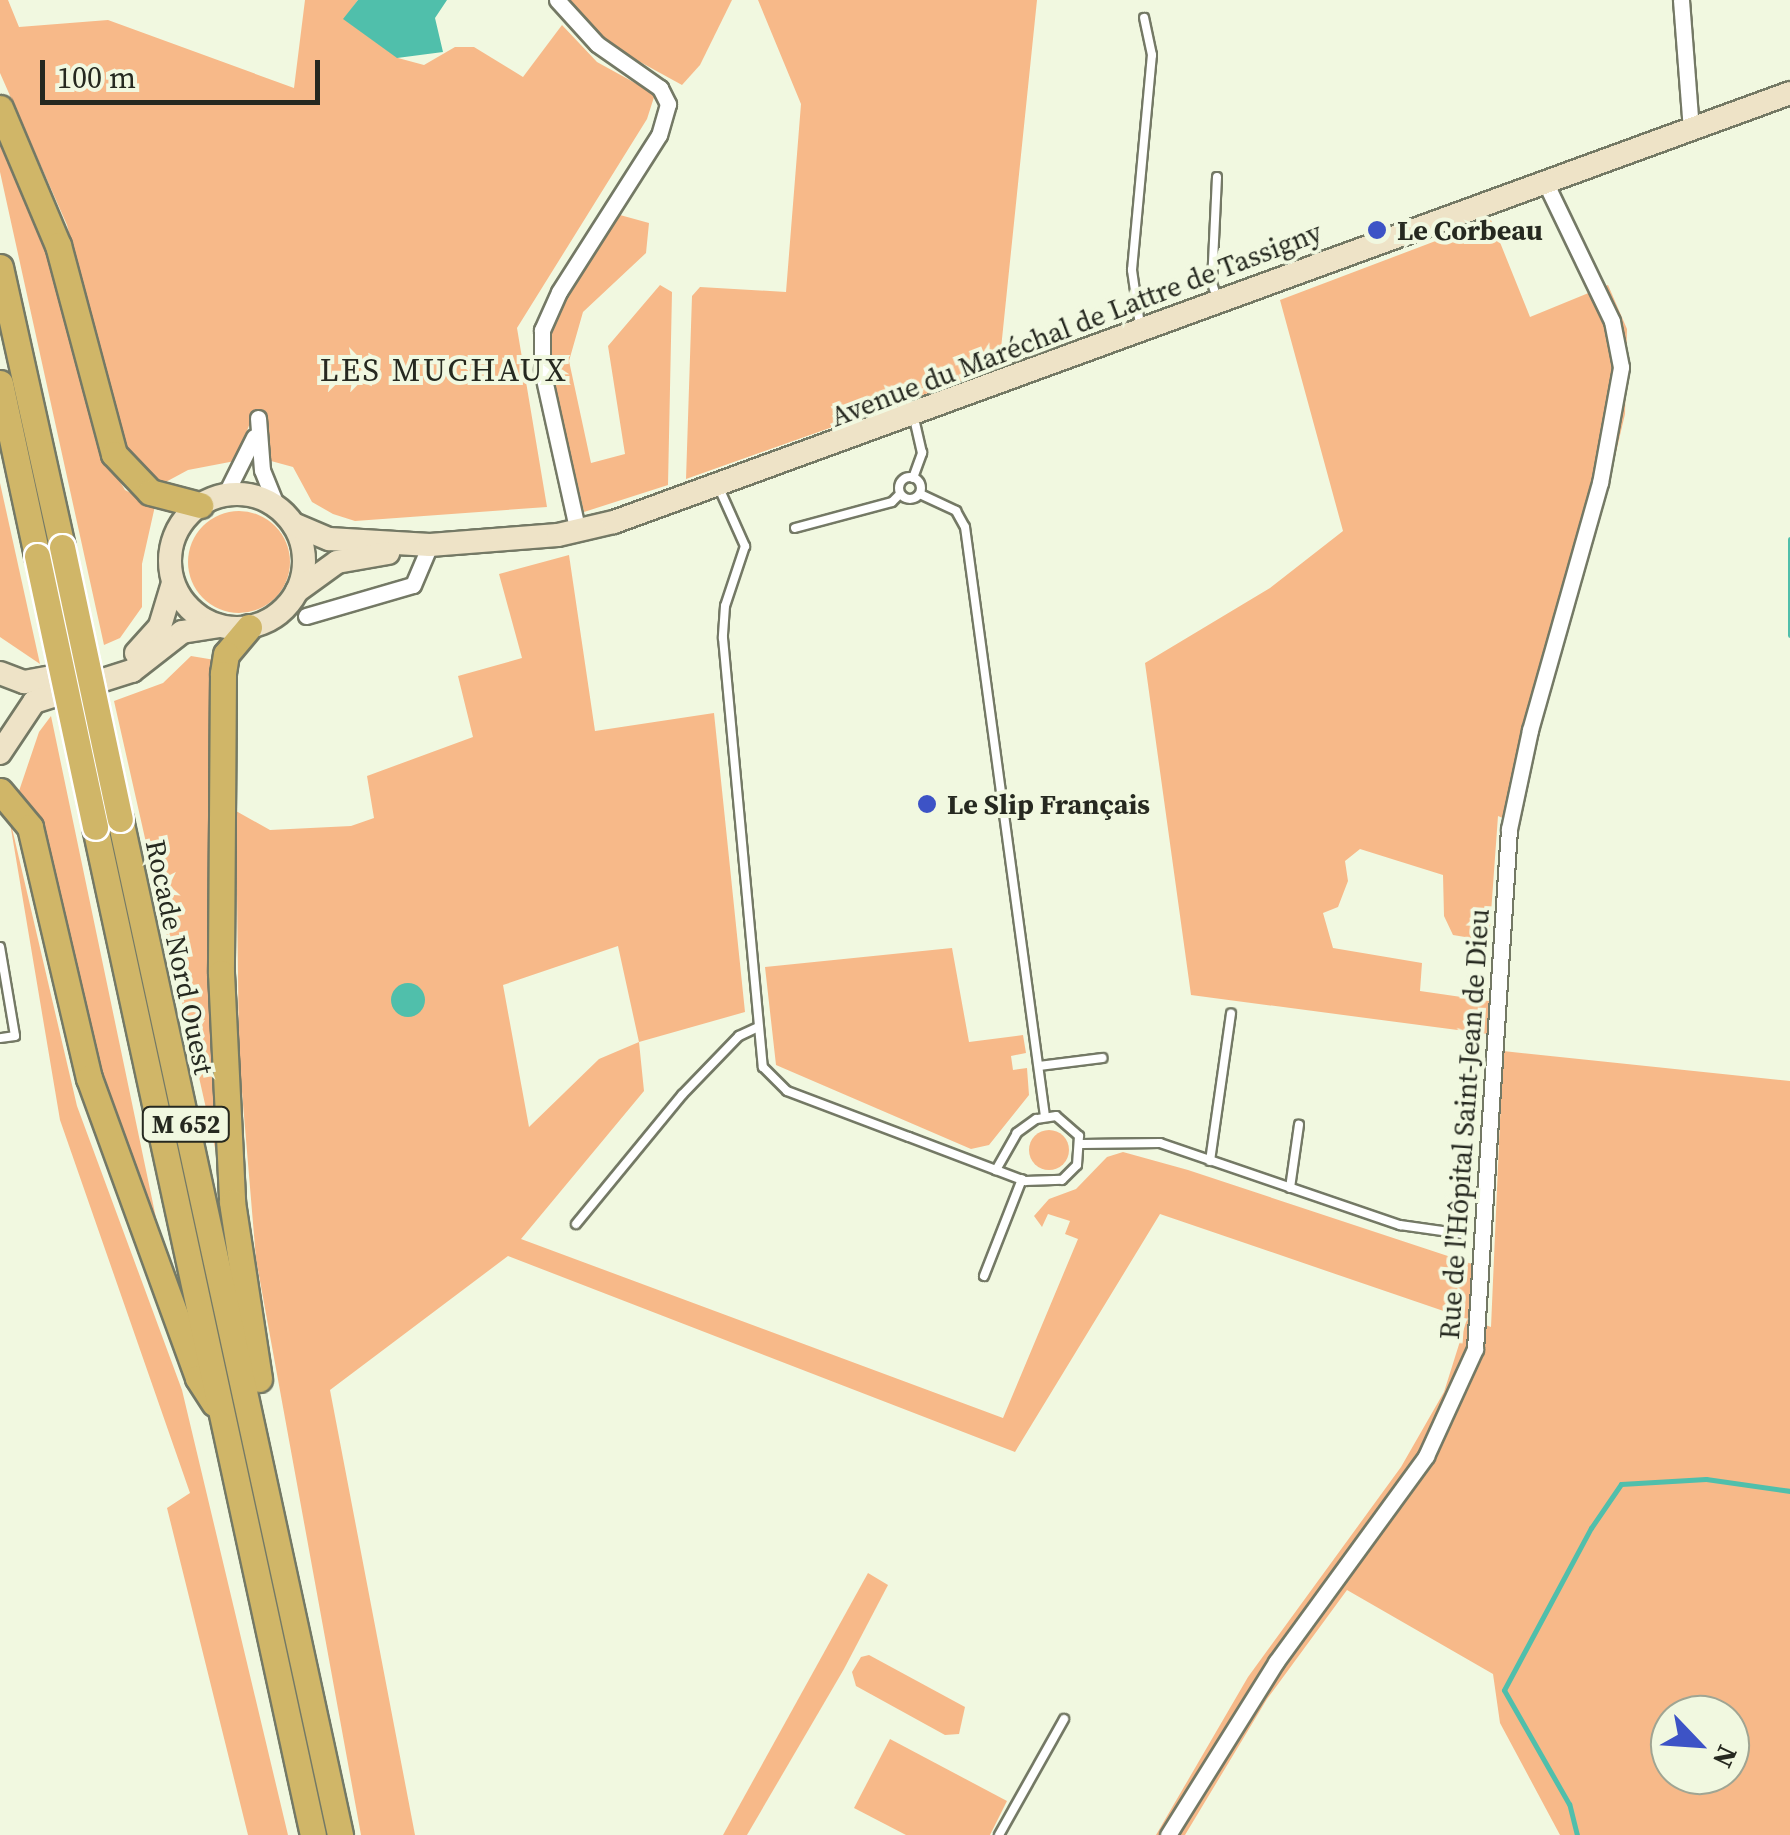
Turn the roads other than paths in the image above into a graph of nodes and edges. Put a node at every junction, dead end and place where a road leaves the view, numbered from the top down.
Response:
1 (557, 0) edge
2 (1681, 0) edge
3 (1144, 18) dead end
4 (1790, 93) edge
5 (0, 108) edge
6 (1691, 130) junction
7 (1217, 176) dead end
8 (1546, 184) junction
9 (0, 267) edge
10 (1218, 302) junction
11 (1141, 330) junction
12 (0, 383) edge
13 (914, 417) junction
14 (914, 478) junction
15 (719, 488) junction
16 (900, 494) junction
17 (920, 494) junction
18 (225, 495) junction
19 (200, 505) junction
20 (285, 516) junction
21 (795, 528) dead end
22 (578, 532) junction
23 (430, 544) junction
24 (174, 583) junction
25 (297, 591) junction
26 (306, 616) dead end
27 (218, 626) junction
28 (249, 627) junction
29 (0, 676) edge
30 (3, 747) edge
31 (0, 791) edge
32 (108, 823) junction
33 (0, 948) edge
34 (1232, 1013) dead end
35 (758, 1027) junction
36 (0, 1038) edge
37 (1102, 1058) dead end
38 (1039, 1066) junction
39 (1045, 1116) junction
40 (1298, 1125) dead end
41 (1082, 1144) junction
42 (1210, 1160) junction
43 (996, 1170) junction
44 (1022, 1180) junction
45 (1290, 1188) junction
46 (576, 1224) dead end
47 (1463, 1234) dead end
48 (984, 1276) dead end
49 (224, 1420) junction
50 (290, 1606) junction
51 (1064, 1718) dead end
52 (314, 1835) edge
53 (340, 1835) edge
54 (999, 1835) edge
55 (1168, 1835) edge

1 - 22 street
2 - 6 street
3 - 11 lane
4 - 6 main road, Avenue du Maréchal de Lattre de Tassigny
5 - 19 highway
6 - 8 main road, Avenue du Maréchal de Lattre de Tassigny
7 - 10 lane
8 - 10 main road, Avenue du Maréchal de Lattre de Tassigny
8 - 55 street, Rue de l'Hôpital Saint-Jean de Dieu
9 - 32 highway, Rocade Nord Ouest / M 652, bridge
10 - 11 main road, Avenue du Maréchal de Lattre de Tassigny
11 - 13 main road, Avenue du Maréchal de Lattre de Tassigny
12 - 32 highway, Rocade Nord Ouest / M 652, bridge
13 - 14 lane
13 - 15 main road, Avenue du Maréchal de Lattre de Tassigny
14 - 16 lane
14 - 17 lane
15 - 22 main road, Avenue du Maréchal de Lattre de Tassigny
15 - 35 lane
16 - 17 lane
16 - 21 lane
17 - 38 lane
18 - 19 main road
18 - 20 main road, Avenue du Maréchal de Lattre de Tassigny
18 - 20 street
19 - 24 main road
20 - 23 main road, Avenue du Maréchal de Lattre de Tassigny
20 - 25 main road
22 - 23 main road, Avenue du Maréchal de Lattre de Tassigny
23 - 25 main road, Avenue du Maréchal de Lattre de Tassigny
23 - 26 street
24 - 27 main road
24 - 29 main road
25 - 28 main road, Avenue du Maréchal de Lattre de Tassigny
27 - 28 main road
27 - 30 main road
28 - 50 highway
29 - 30 main road
31 - 49 highway
32 - 49 highway, Rocade Nord Ouest / M 652
32 - 50 highway, Rocade Nord Ouest / M 652
33 - 36 lane
34 - 42 lane
35 - 43 lane
35 - 46 lane
37 - 38 lane
38 - 39 lane
39 - 41 lane
39 - 43 lane
40 - 45 lane
41 - 42 lane
41 - 44 lane
42 - 45 lane
43 - 44 lane
44 - 48 lane
45 - 47 lane
49 - 52 highway, Rocade Nord Ouest / M 652
50 - 53 highway, Rocade Nord Ouest / M 652
51 - 54 lane

